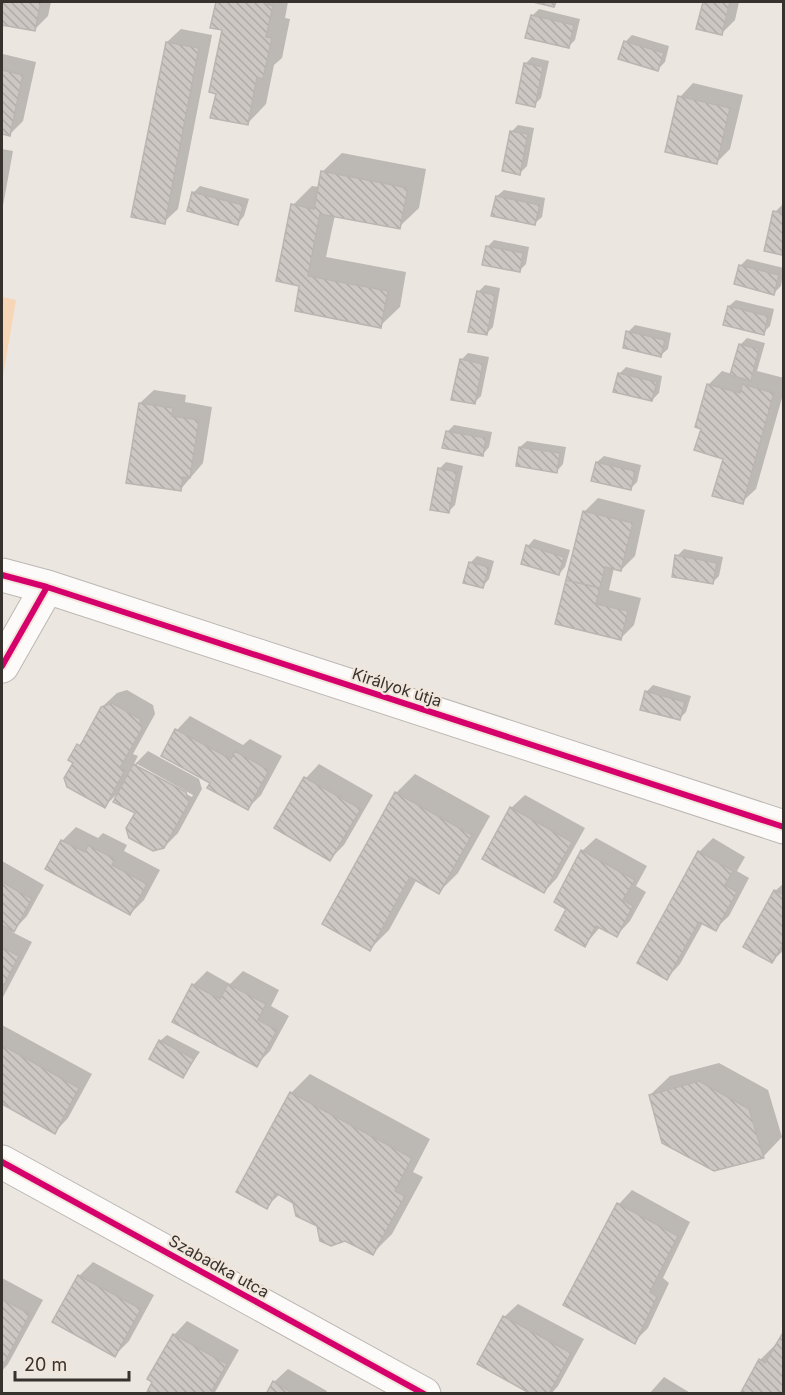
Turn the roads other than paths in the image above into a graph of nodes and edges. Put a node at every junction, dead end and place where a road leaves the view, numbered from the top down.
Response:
1 (2, 575) edge
2 (47, 587) junction
3 (2, 666) edge
4 (783, 827) edge
5 (2, 1162) edge
6 (424, 1394) edge

1 - 2 street, Királyok útja
2 - 3 street
2 - 4 street, Királyok útja
5 - 6 street, Szabadka utca

